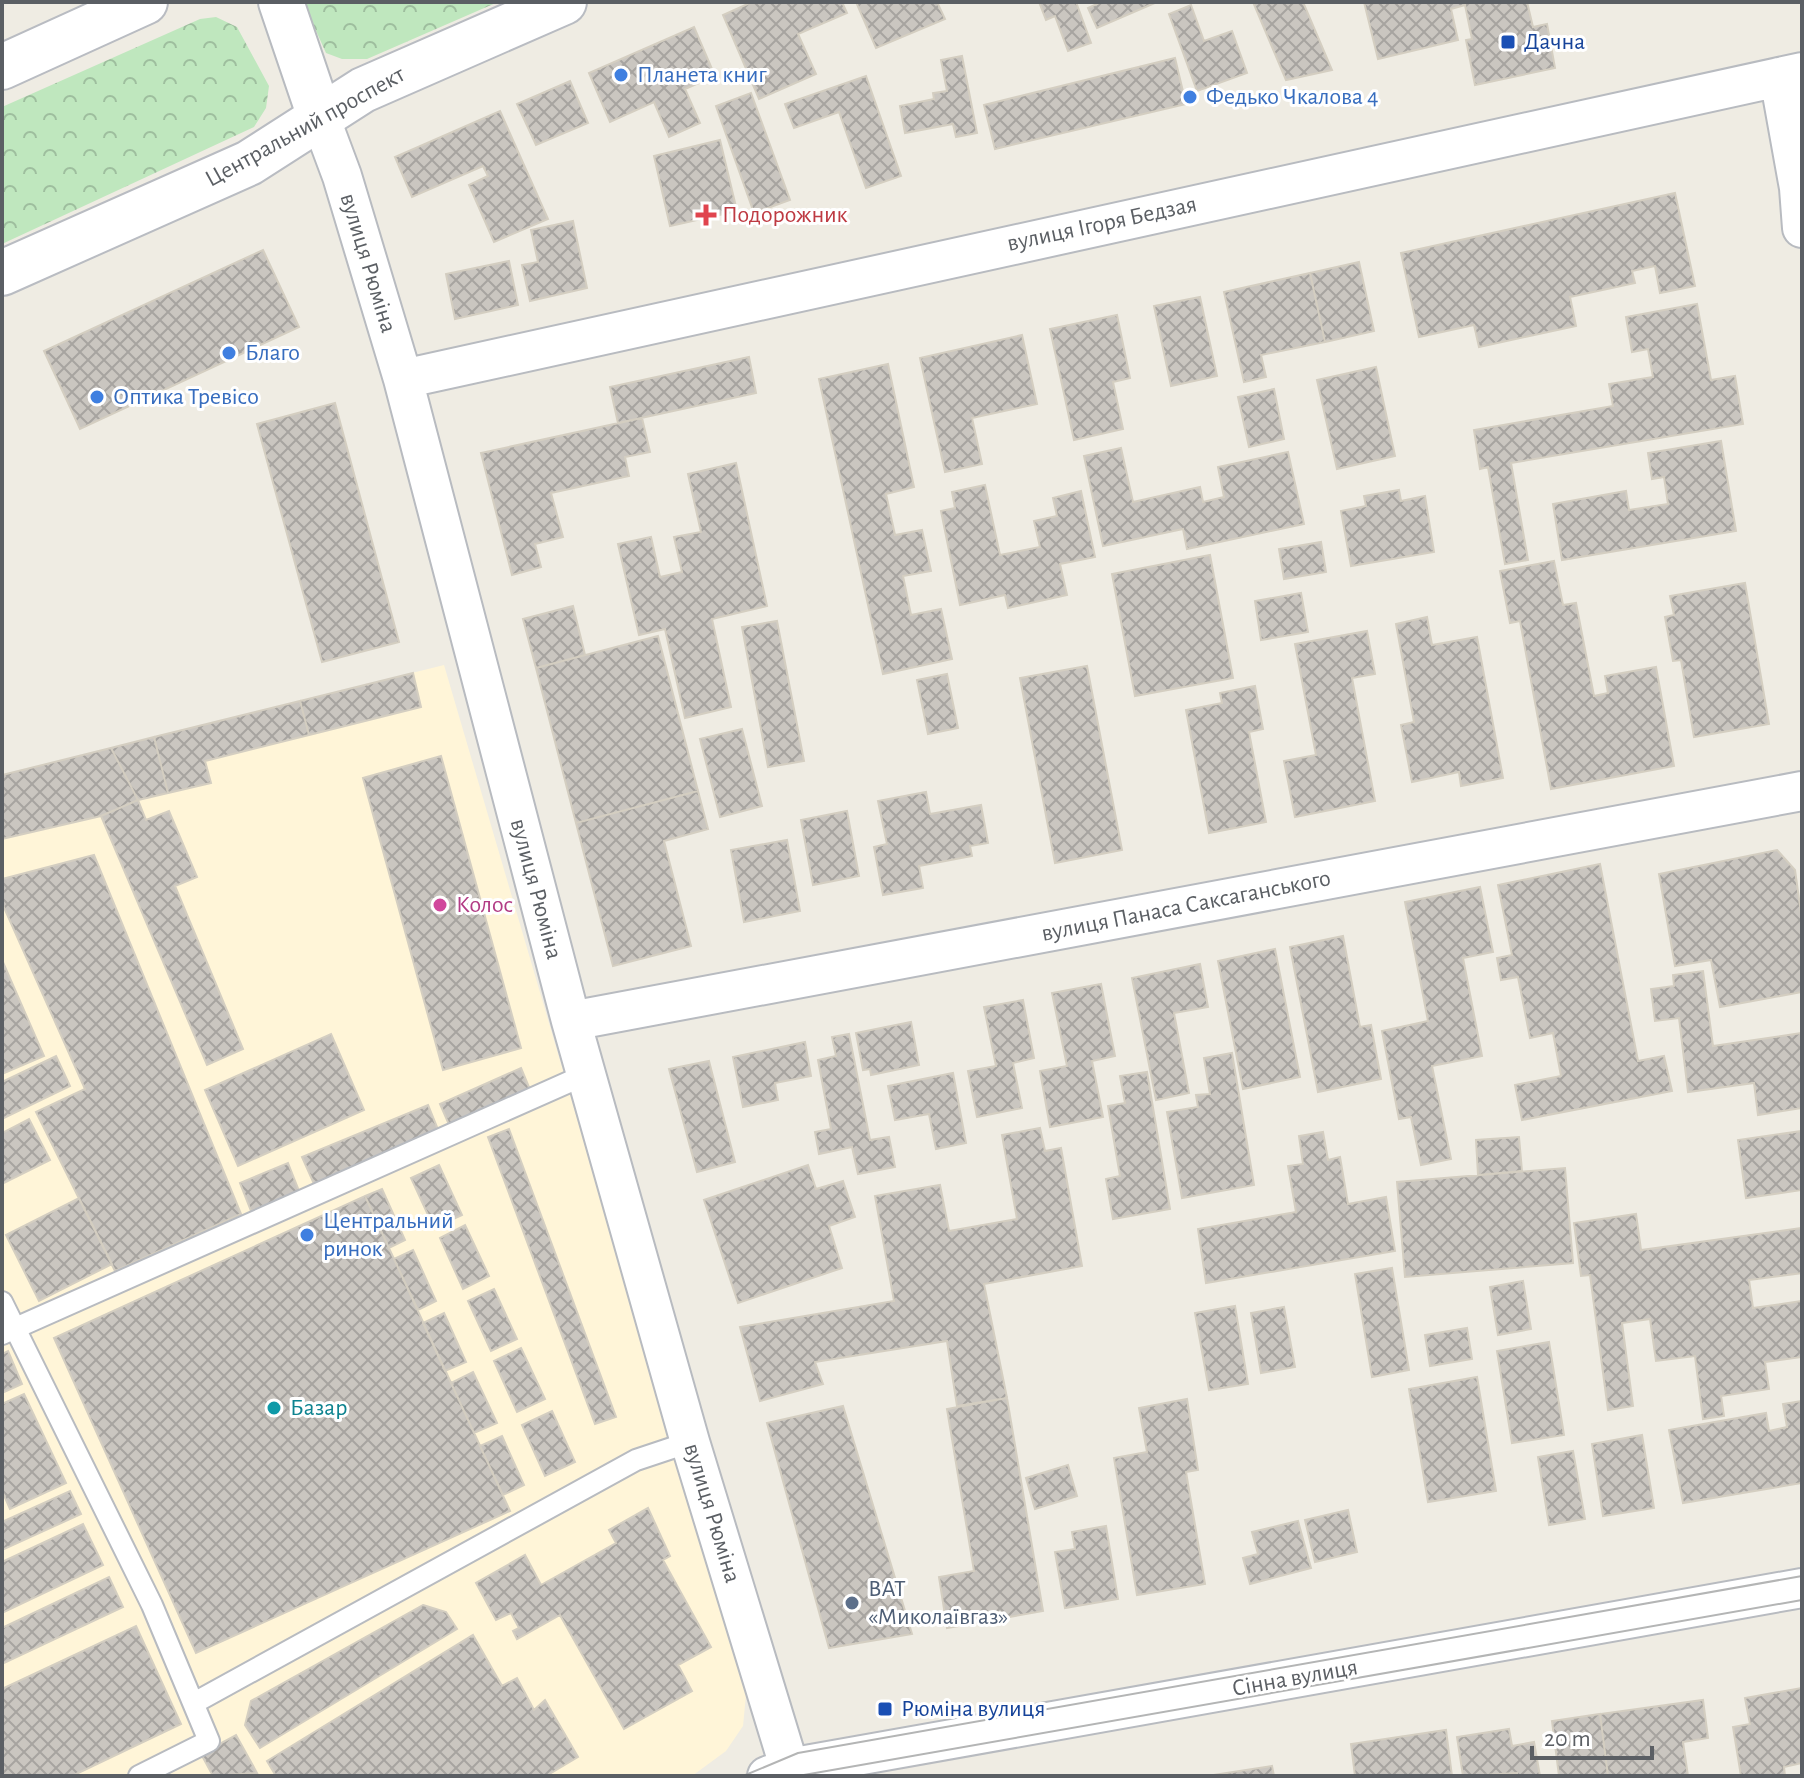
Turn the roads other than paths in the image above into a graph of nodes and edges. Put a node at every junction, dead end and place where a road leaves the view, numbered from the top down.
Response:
1 (145, 2) edge
2 (281, 2) edge
3 (564, 2) edge
4 (2, 67) edge
5 (1790, 74) edge
6 (320, 117) junction
7 (1802, 228) edge
8 (2, 273) edge
9 (403, 379) junction
10 (1802, 791) edge
11 (571, 1021) junction
12 (587, 1074) junction
13 (2, 1302) edge
14 (8, 1331) edge
15 (690, 1442) junction
16 (1802, 1588) edge
17 (194, 1703) junction
18 (783, 1773) edge
19 (139, 1776) edge

1 - 4 main road
2 - 6 main road, вулиця Рюміна
3 - 6 main road, Центральний проспект
5 - 7 street
5 - 9 street, вулиця Ігоря Бедзая
6 - 8 main road, Центральний проспект
6 - 9 street, вулиця Рюміна
9 - 11 street, вулиця Рюміна
10 - 11 street, вулиця Панаса Саксаганського
11 - 12 street, вулиця Рюміна
12 - 14 lane
12 - 15 street, вулиця Рюміна
13 - 14 lane
14 - 17 lane
15 - 17 lane
15 - 18 street, вулиця Рюміна
16 - 18 street, Сінна вулиця
17 - 19 lane

